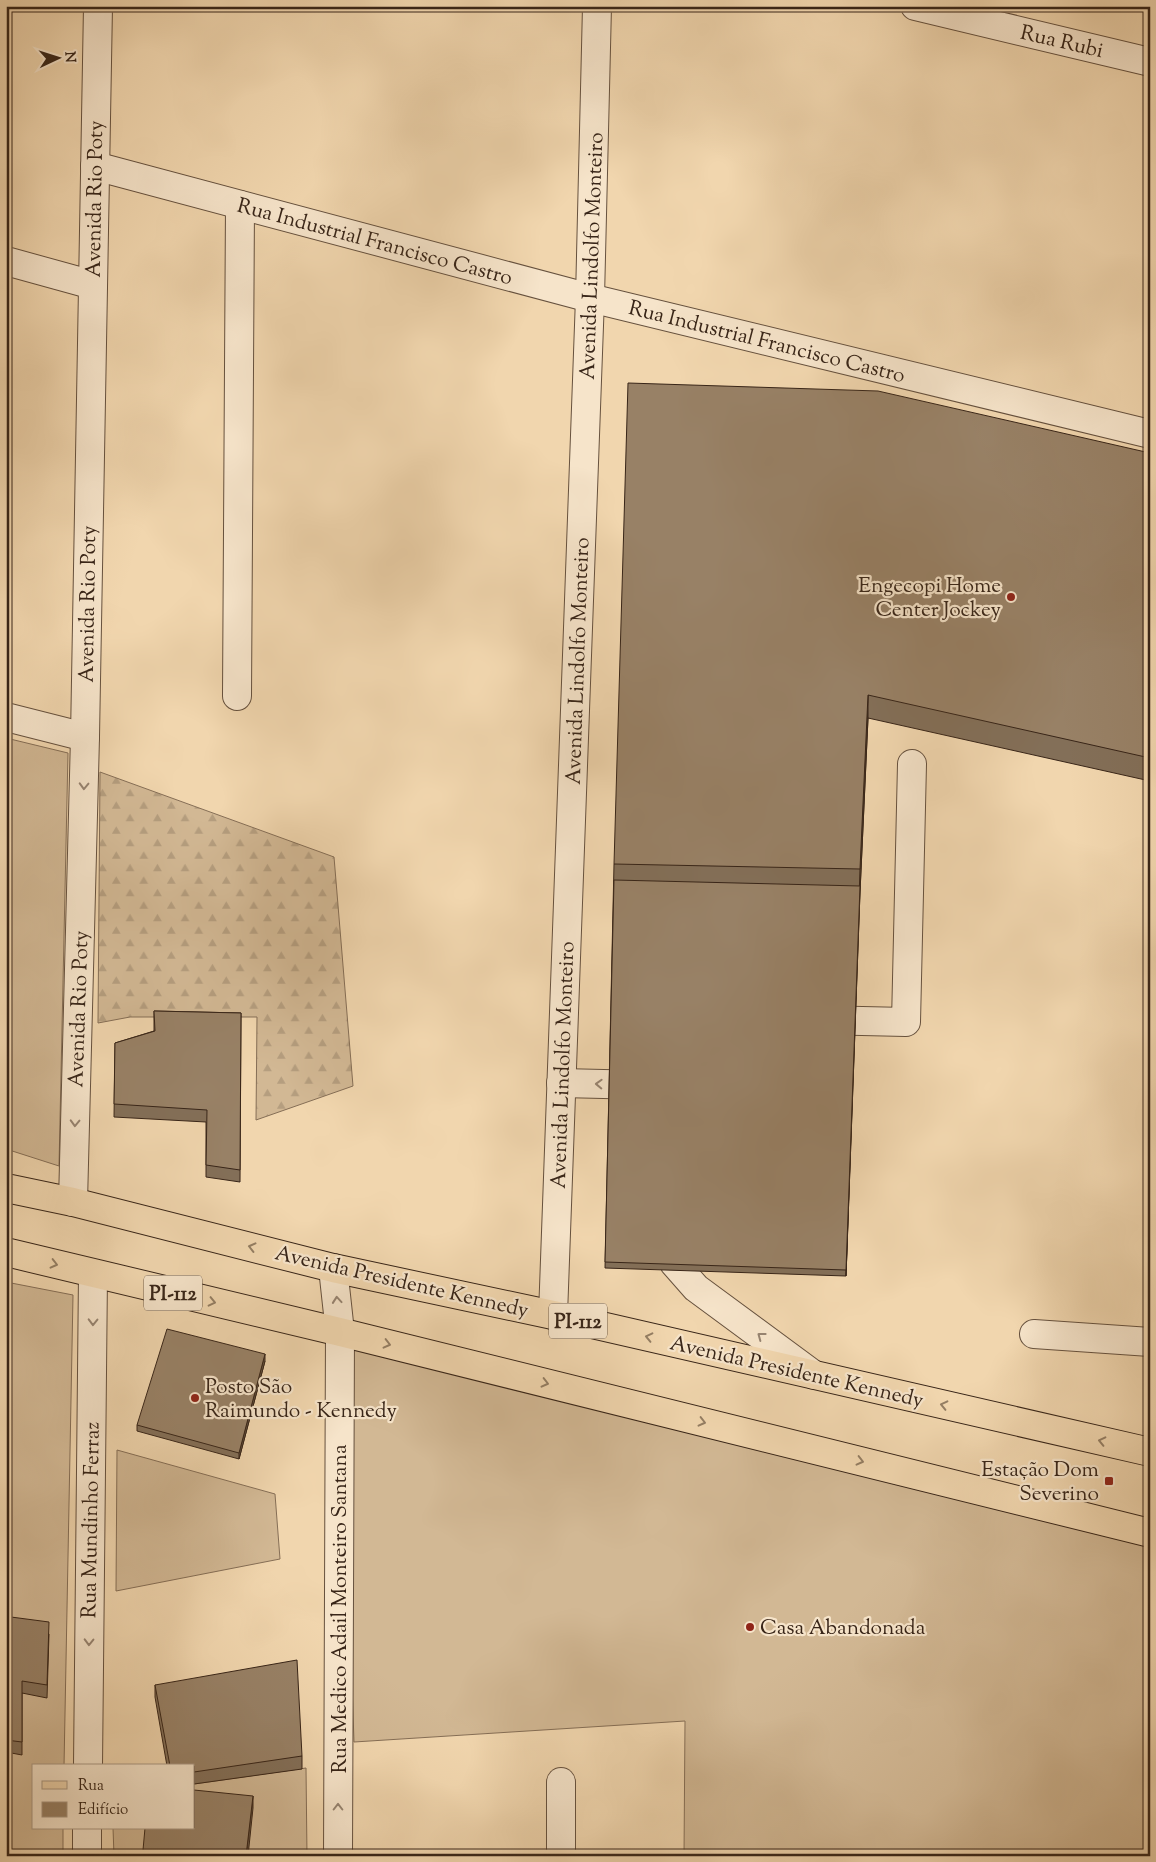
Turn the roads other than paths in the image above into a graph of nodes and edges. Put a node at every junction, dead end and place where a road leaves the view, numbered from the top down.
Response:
1 (98, 6) edge
2 (597, 6) edge
3 (915, 6) edge
4 (1150, 62) edge
5 (95, 166) junction
6 (240, 205) junction
7 (6, 261) edge
8 (93, 285) junction
9 (590, 298) junction
10 (1150, 434) edge
11 (237, 696) dead end
12 (6, 717) edge
13 (85, 737) junction
14 (912, 764) dead end
15 (796, 1019) edge
16 (561, 1083) junction
17 (665, 1086) edge
18 (6, 1188) edge
19 (73, 1202) junction
20 (705, 1228) edge
21 (6, 1252) edge
22 (333, 1268) junction
23 (93, 1274) junction
24 (553, 1315) junction
25 (340, 1332) junction
26 (1034, 1334) dead end
27 (1150, 1342) edge
28 (814, 1375) junction
29 (1150, 1452) edge
30 (1150, 1532) edge
31 (88, 1764) edge
32 (560, 1782) dead end
33 (87, 1830) edge
34 (87, 1856) edge
35 (338, 1856) edge
36 (561, 1856) edge

1 - 5 street, Avenida Rio Poty
2 - 9 street, Avenida Lindolfo Monteiro
3 - 4 street, Rua Rubi
5 - 6 street, Rua Industrial Francisco Castro
5 - 8 street, Avenida Rio Poty
6 - 9 street, Rua Industrial Francisco Castro
6 - 11 street
7 - 8 street
8 - 13 street, Avenida Rio Poty
9 - 10 street, Rua Industrial Francisco Castro
9 - 16 street, Avenida Lindolfo Monteiro
12 - 13 street
13 -> 19 street, Avenida Rio Poty
14 - 15 street
17 -> 16 street
16 - 24 street, Avenida Lindolfo Monteiro
18 - 19 main road, Avenida Presidente Kennedy / PI-112
22 -> 19 main road, Avenida Presidente Kennedy / PI-112
28 -> 20 street
21 -> 23 main road, PI-112
22 - 24 main road, Avenida Presidente Kennedy / PI-112
25 -> 22 street, Rua Medico Adail Monteiro Santana
23 -> 25 main road, PI-112
23 -> 31 street, Rua Mundinho Ferraz
28 -> 24 main road, Avenida Presidente Kennedy / PI-112
25 -> 30 main road, PI-112
35 -> 25 street, Rua Medico Adail Monteiro Santana
26 - 27 street
29 -> 28 main road, Avenida Presidente Kennedy / PI-112
32 - 36 street
33 - 34 street

